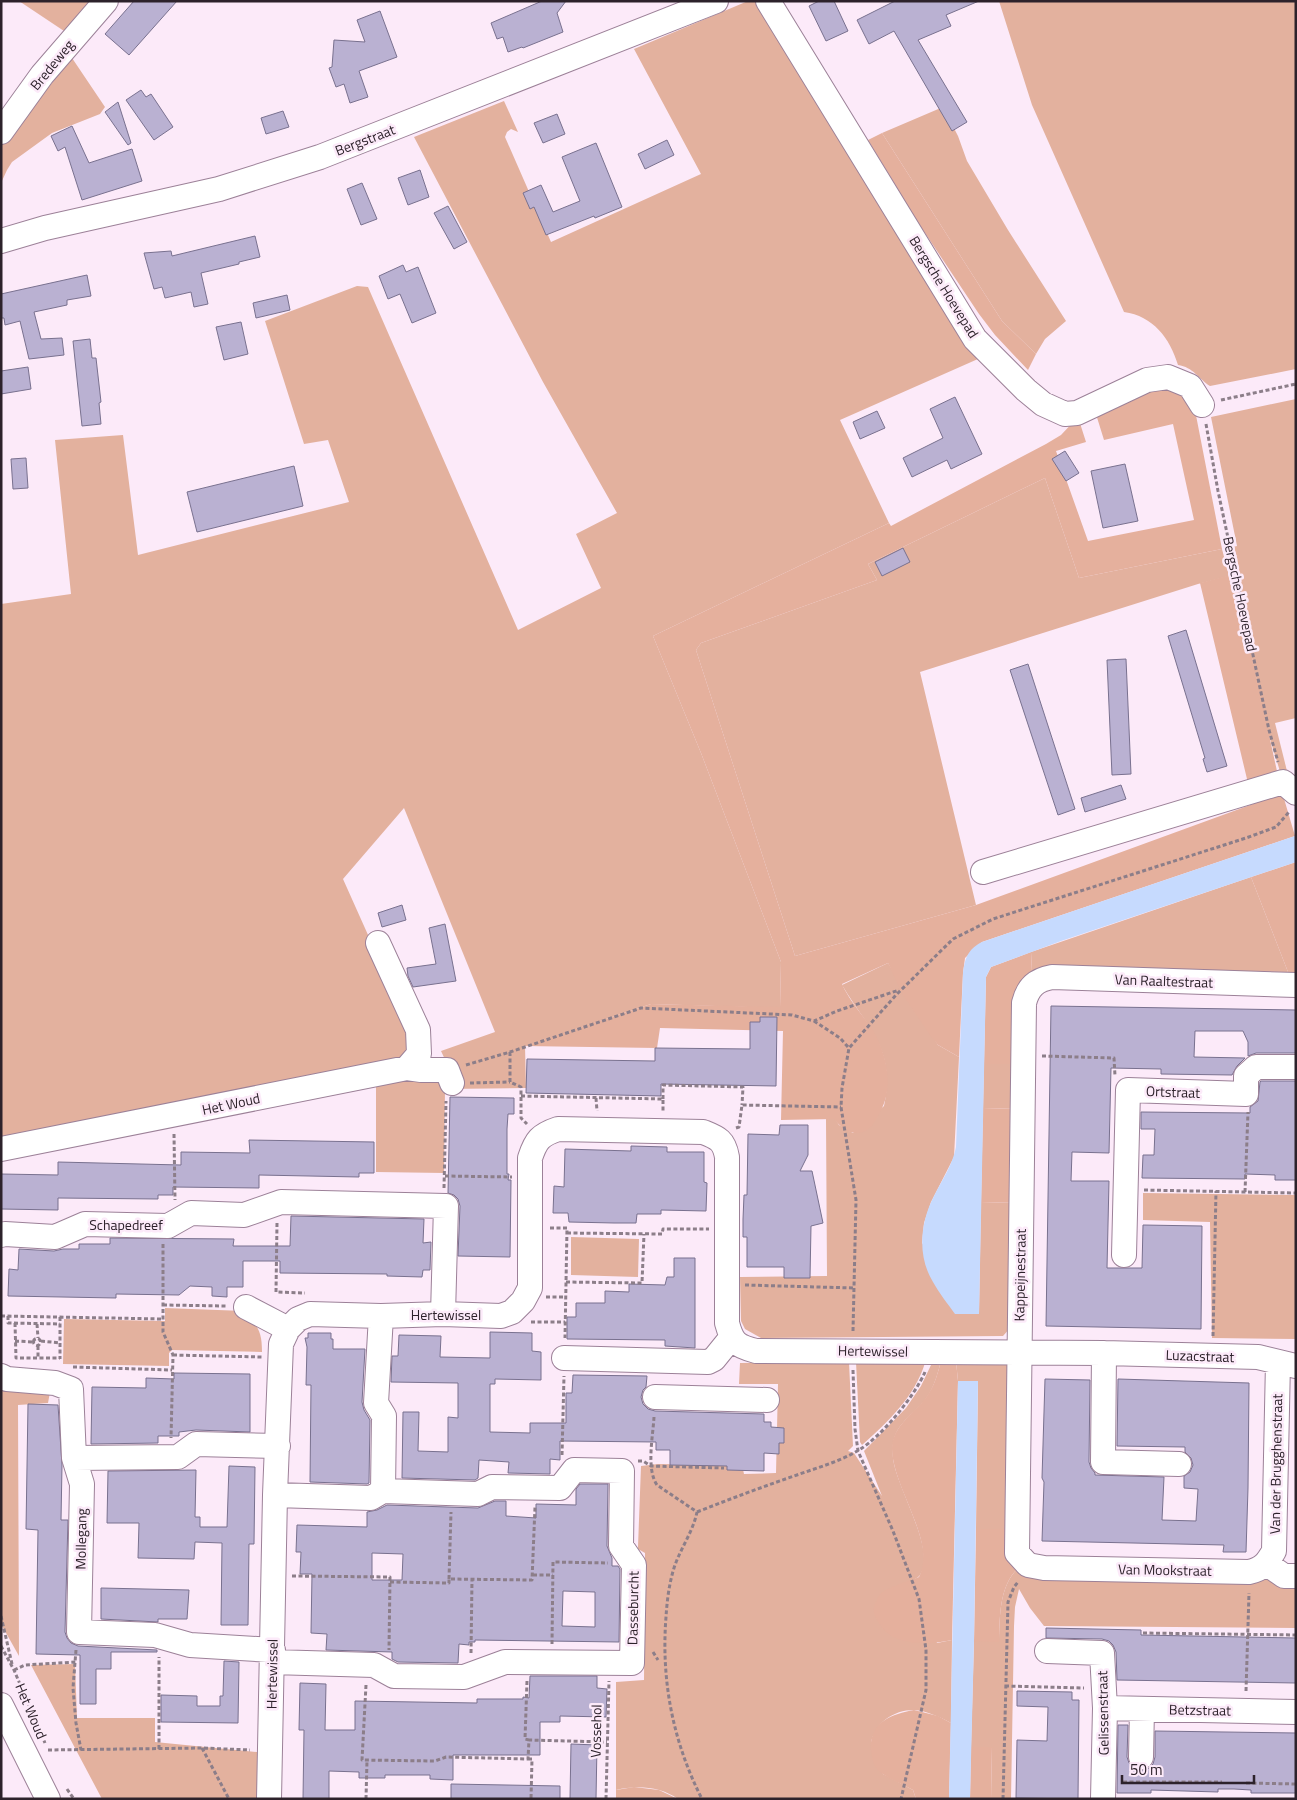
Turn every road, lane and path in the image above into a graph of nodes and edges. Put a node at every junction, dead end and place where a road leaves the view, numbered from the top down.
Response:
1 (106, 1) edge
2 (716, 1) edge
3 (768, 1) edge
4 (1, 132) edge
5 (1, 240) edge
6 (1296, 384) edge
7 (1202, 404) junction
8 (1291, 794) edge
9 (983, 872) dead end
10 (378, 943) dead end
11 (1034, 984) joint
12 (1296, 985) edge
13 (902, 989) junction
14 (814, 1021) junction
15 (849, 1048) junction
16 (510, 1052) junction
17 (1023, 1055) junction
18 (1296, 1067) edge
19 (407, 1068) junction
20 (450, 1077) junction
21 (510, 1082) junction
22 (1128, 1090) junction
23 (1246, 1094) junction
24 (521, 1096) junction
25 (663, 1099) junction
26 (742, 1105) junction
27 (840, 1107) junction
28 (174, 1116) junction
29 (662, 1131) junction
30 (716, 1137) junction
31 (541, 1138) junction
32 (1, 1149) edge
33 (444, 1176) junction
34 (530, 1178) junction
35 (1126, 1190) junction
36 (1216, 1191) junction
37 (1245, 1192) junction
38 (1296, 1193) edge
39 (277, 1203) junction
40 (444, 1206) junction
41 (174, 1221) junction
42 (530, 1227) junction
43 (727, 1229) junction
44 (567, 1233) junction
45 (644, 1234) junction
46 (1, 1235) edge
47 (1124, 1255) dead end
48 (566, 1282) junction
49 (727, 1285) junction
50 (855, 1288) junction
51 (305, 1293) dead end
52 (163, 1305) junction
53 (246, 1307) joint
54 (512, 1312) junction
55 (443, 1314) junction
56 (1, 1316) edge
57 (8, 1316) junction
58 (381, 1316) junction
59 (60, 1317) junction
60 (163, 1319) junction
61 (565, 1322) junction
62 (15, 1323) junction
63 (37, 1324) junction
64 (60, 1324) junction
65 (288, 1329) junction
66 (731, 1338) junction
67 (40, 1340) junction
68 (15, 1341) junction
69 (34, 1342) junction
70 (60, 1342) junction
71 (38, 1346) junction
72 (852, 1350) junction
73 (930, 1352) junction
74 (1104, 1352) junction
75 (1019, 1353) junction
76 (172, 1355) junction
77 (1213, 1356) junction
78 (280, 1357) junction
79 (38, 1358) junction
80 (60, 1358) junction
81 (564, 1358) junction
82 (714, 1359) junction
83 (1287, 1364) edge
84 (172, 1370) junction
85 (1, 1376) edge
86 (60, 1376) junction
87 (655, 1397) dead end
88 (712, 1398) junction
89 (767, 1400) dead end
90 (278, 1446) junction
91 (858, 1450) junction
92 (170, 1457) junction
93 (74, 1458) junction
94 (1179, 1464) dead end
95 (651, 1466) junction
96 (724, 1468) dead end
97 (574, 1470) junction
98 (622, 1471) junction
99 (536, 1488) junction
100 (383, 1491) junction
101 (452, 1493) junction
102 (276, 1495) junction
103 (697, 1512) junction
104 (628, 1556) junction
105 (1028, 1565) junction
106 (1258, 1568) junction
107 (533, 1575) junction
108 (553, 1575) junction
109 (274, 1576) junction
110 (1296, 1576) edge
111 (449, 1579) junction
112 (472, 1579) junction
113 (390, 1582) junction
114 (1, 1616) edge
115 (79, 1632) junction
116 (1143, 1633) dead end
117 (1248, 1634) junction
118 (1296, 1635) edge
119 (160, 1637) junction
120 (1, 1646) edge
121 (1046, 1651) dead end
122 (272, 1656) junction
123 (76, 1662) junction
124 (528, 1662) junction
125 (552, 1663) junction
126 (609, 1663) junction
127 (378, 1669) junction
128 (14, 1670) junction
129 (471, 1674) junction
130 (1005, 1686) junction
131 (1104, 1698) junction
132 (1, 1705) edge
133 (1142, 1708) junction
134 (1246, 1711) junction
135 (1296, 1712) edge
136 (529, 1740) junction
137 (607, 1742) junction
138 (10, 1744) edge
139 (202, 1748) junction
140 (159, 1749) junction
141 (81, 1750) junction
142 (270, 1751) junction
143 (1141, 1757) dead end
144 (528, 1759) junction
145 (367, 1760) junction
146 (1222, 1782) dead end
147 (1246, 1783) dead end
148 (1296, 1784) edge
149 (1103, 1790) edge
150 (48, 1799) edge
151 (229, 1799) edge
152 (269, 1799) edge
153 (366, 1799) edge
154 (531, 1799) edge
155 (606, 1799) edge
156 (702, 1799) edge
157 (901, 1799) edge
158 (1003, 1799) edge

1 - 4 street, Bredeweg
2 - 5 street, Bergstraat
3 - 7 street, Bergsche Hoevepad
6 - 7 path
7 - 8 path, Bergsche Hoevepad
8 - 9 street
8 - 13 path
10 - 19 street
11 - 12 street, Van Raaltestraat
11 - 17 street, Kappeijnestraat
13 - 14 path
13 - 15 path
14 - 15 path
14 - 16 path
15 - 27 path
16 - 20 path
16 - 21 path
17 - 22 path
17 - 75 street, Kappeijnestraat
18 - 23 street
19 - 20 street, Het Woud
19 - 28 street, Het Woud
20 - 21 path
20 - 33 path
21 - 24 path
22 - 23 street, Ortstraat
22 - 35 street, Ortstraat
23 - 37 path
24 - 25 path
24 - 31 path
25 - 26 path
25 - 29 path
26 - 27 path
26 - 30 path
27 - 50 path
28 - 32 street, Het Woud
28 - 41 path
29 - 30 street
29 - 31 street
30 - 43 street
31 - 34 street
33 - 34 path
33 - 40 path
34 - 42 street
35 - 36 path
35 - 47 street, Ortstraat
36 - 37 path
36 - 77 path
37 - 38 path
39 - 40 street, Schapedreef
39 - 41 street, Schapedreef
39 - 51 path
40 - 55 street
41 - 46 street, Schapedreef
41 - 52 path
42 - 44 path
42 - 54 street
43 - 45 path
43 - 49 street
44 - 45 path
44 - 48 path
45 - 48 path
48 - 61 path
49 - 50 path
49 - 66 street
50 - 72 path
52 - 53 path
52 - 60 path
53 - 65 street
54 - 55 street, Hertewissel
54 - 61 path
55 - 58 street, Hertewissel
56 - 57 path
57 - 59 path
57 - 62 path
58 - 65 street, Hertewissel
58 - 100 street
59 - 60 path
59 - 64 path
60 - 76 path
61 - 81 path
62 - 63 path
62 - 68 path
63 - 64 path
63 - 67 path
64 - 70 path
65 - 78 street, Hertewissel
66 - 72 street, Hertewissel
66 - 82 street
67 - 69 path
67 - 70 path
67 - 71 path
68 - 69 path
68 - 79 path
69 - 71 path
70 - 80 path
71 - 79 path
72 - 73 street, Hertewissel
72 - 91 path
73 - 75 street, Hertewissel
73 - 91 path
74 - 75 street, Luzacstraat
74 - 77 street, Luzacstraat
74 - 94 street
75 - 105 street, Kappeijnestraat
76 - 78 path
76 - 84 path
77 - 83 street, Luzacstraat
78 - 90 street, Hertewissel
79 - 80 path
80 - 86 path
81 - 82 street
81 - 97 path
82 - 88 street
83 - 106 street, Van der Brugghenstraat
84 - 86 path
84 - 92 path
85 - 86 street
86 - 93 street
87 - 88 street
88 - 89 street
90 - 92 street
90 - 102 street, Hertewissel
91 - 103 path
91 - 157 path
92 - 93 street
93 - 115 street, Mollegang
95 - 96 path
95 - 98 path
95 - 103 path
97 - 98 street
97 - 99 street
98 - 104 street, Dasseburcht
99 - 101 street
99 - 107 path
100 - 101 street
100 - 102 street
101 - 111 path
102 - 109 street, Hertewissel
103 - 156 path
104 - 108 path
104 - 126 street, Dasseburcht
105 - 106 street, Van Mookstraat
105 - 130 path
106 - 110 street, Van Mookstraat
106 - 117 path
107 - 108 path
107 - 112 path
108 - 125 path
109 - 113 path
109 - 122 street, Hertewissel
111 - 112 path
111 - 113 path
112 - 129 path
113 - 127 path
114 - 128 path
115 - 119 street
115 - 123 path
116 - 117 path
117 - 118 path
117 - 134 path
119 - 122 street
119 - 140 path
120 - 128 path, Het Woud
121 - 131 street, Gelissenstraat
122 - 127 street, Dasseburcht
122 - 142 street, Hertewissel
123 - 128 path
123 - 141 path
124 - 125 street, Dasseburcht
124 - 129 street, Dasseburcht
124 - 136 path
125 - 126 street, Dasseburcht
126 - 137 path, Vossehol
127 - 129 street, Dasseburcht
127 - 145 path
128 - 141 path, Het Woud
130 - 131 path
130 - 158 path
131 - 133 street, Betzstraat
131 - 149 street, Gelissenstraat
132 - 138 street, Het Woud
133 - 134 street, Betzstraat
133 - 143 street
134 - 135 street, Betzstraat
136 - 137 path
136 - 144 path
137 - 155 path, Vossehol
138 - 150 street, Het Woud
139 - 140 path
139 - 142 path
139 - 151 path
140 - 141 path
142 - 152 street, Hertewissel
144 - 145 path
144 - 154 path
145 - 153 path
146 - 149 path
147 - 148 path

